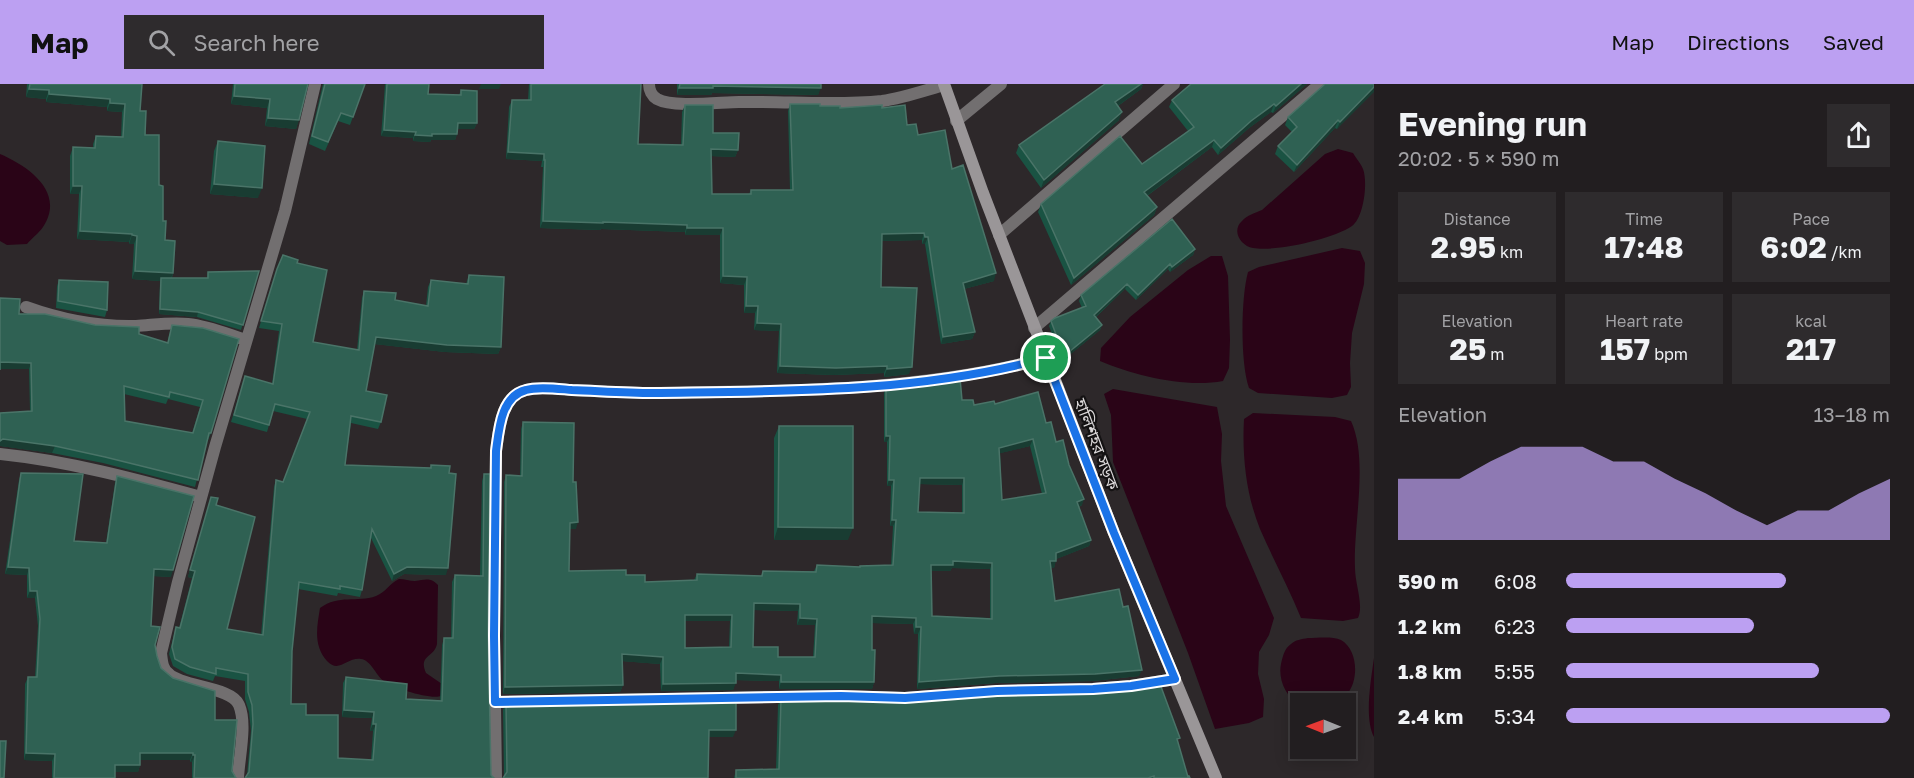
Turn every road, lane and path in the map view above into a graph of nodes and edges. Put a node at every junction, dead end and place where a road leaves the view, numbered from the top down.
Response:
1 (315, 84) edge
2 (649, 84) edge
3 (944, 84) edge
4 (1001, 84) edge
5 (1173, 84) edge
6 (1320, 84) edge
7 (956, 121) junction
8 (999, 235) junction
9 (26, 307) dead end
10 (1034, 328) junction
11 (246, 340) junction
12 (1046, 358) junction
13 (0, 454) edge
14 (201, 497) junction
15 (1175, 679) junction
16 (495, 702) junction
17 (238, 778) edge
18 (496, 778) edge
19 (1215, 778) edge

1 - 11 street
2 - 3 street
3 - 7 street, হালিশহর সড়ক
4 - 7 street
5 - 8 street
6 - 10 street
7 - 8 street, হালিশহর সড়ক
8 - 10 street, হালিশহর সড়ক
9 - 11 street
10 - 12 street, হালিশহর সড়ক
11 - 14 street
12 - 15 street, হালিশহর সড়ক
12 - 16 street
13 - 14 street
14 - 17 street
15 - 16 street
15 - 19 street, হালিশহর সড়ক
16 - 18 street

